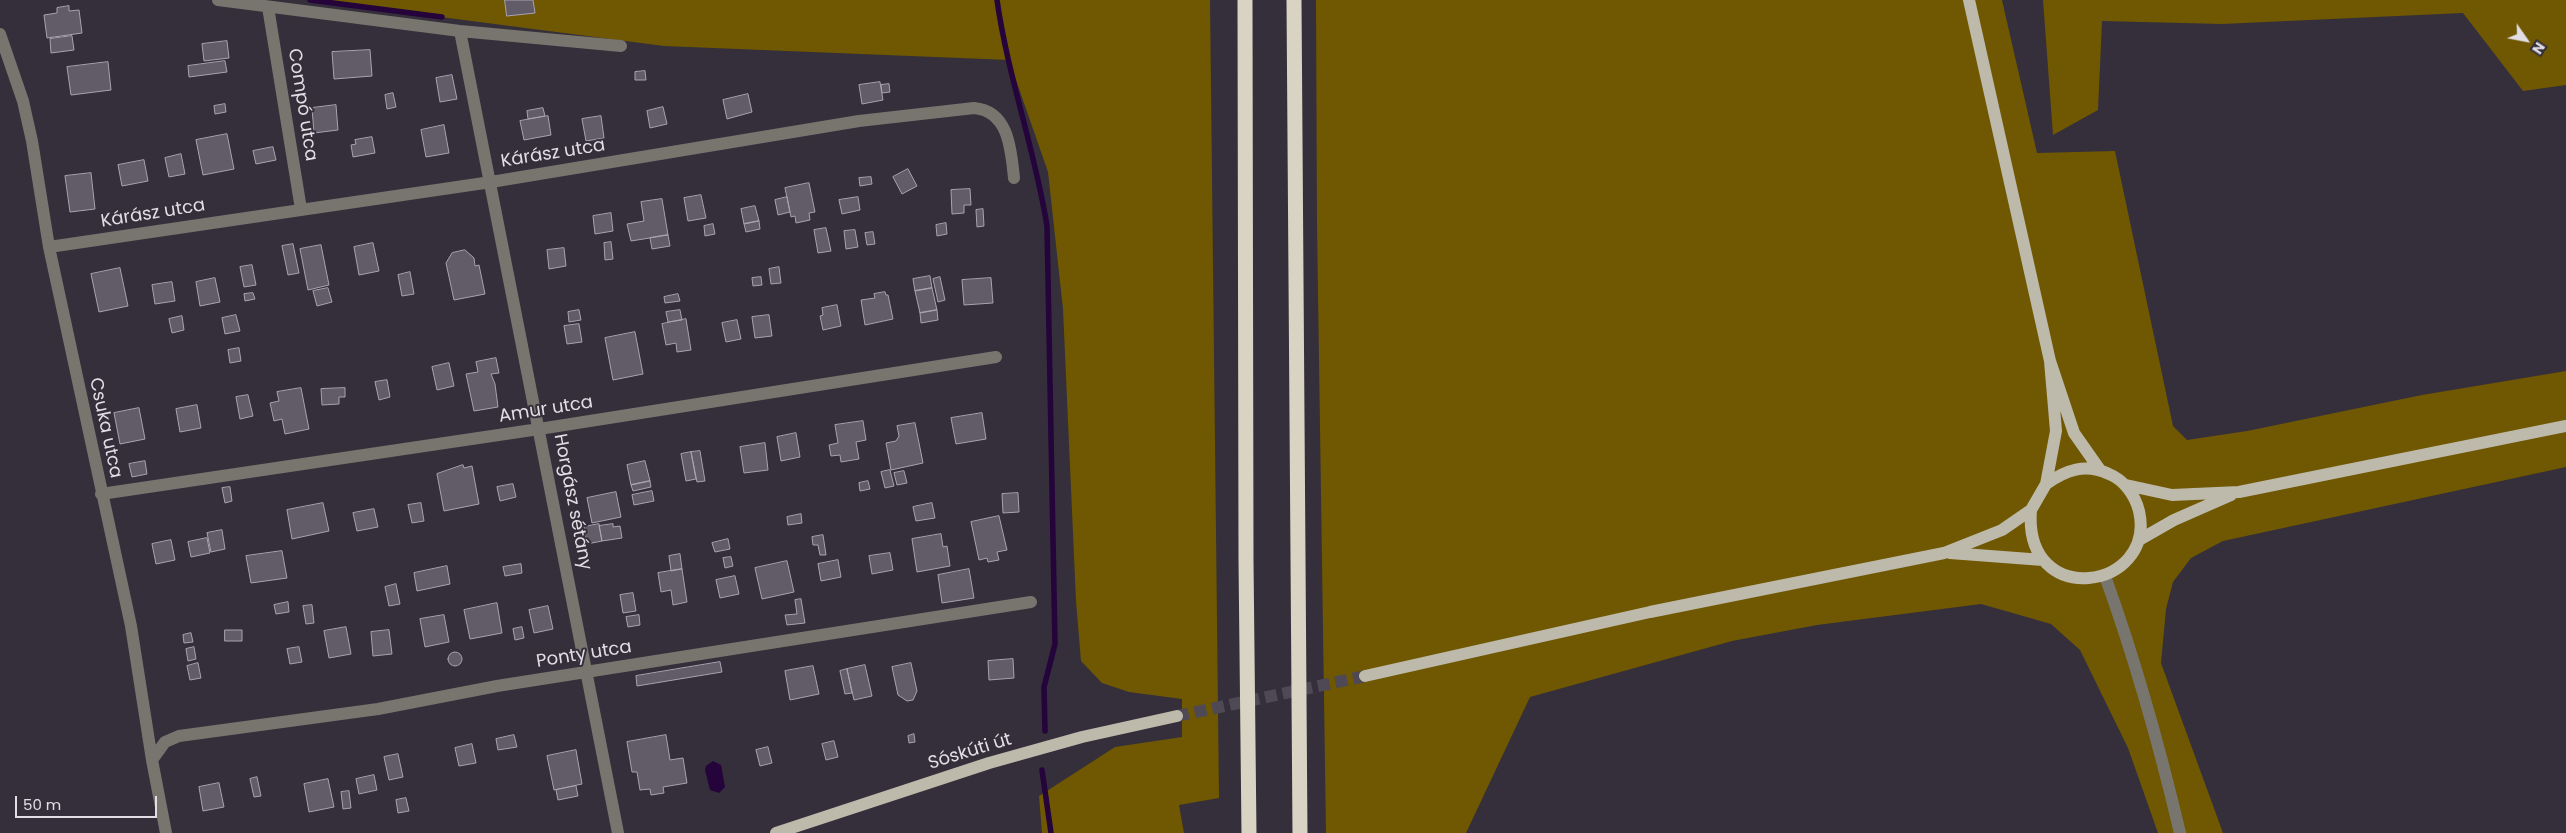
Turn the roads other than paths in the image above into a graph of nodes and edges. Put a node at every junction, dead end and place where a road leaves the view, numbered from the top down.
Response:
1 (218, 0) edge
2 (1245, 0) edge
3 (1294, 0) edge
4 (1969, 0) edge
5 (268, 7) junction
6 (460, 31) junction
7 (0, 34) edge
8 (621, 46) dead end
9 (1014, 178) dead end
10 (491, 182) junction
11 (301, 209) junction
12 (49, 247) junction
13 (996, 357) dead end
14 (2050, 361) junction
15 (2566, 426) edge
16 (540, 429) junction
17 (2100, 470) junction
18 (2046, 484) junction
19 (2126, 485) junction
20 (2239, 492) junction
21 (101, 494) junction
22 (2031, 510) junction
23 (2139, 540) junction
24 (1944, 552) junction
25 (2043, 560) junction
26 (2105, 576) junction
27 (1031, 602) dead end
28 (588, 672) junction
29 (1365, 676) tunnel mouth
30 (1177, 716) tunnel mouth
31 (152, 760) junction
32 (166, 833) edge
33 (618, 833) edge
34 (776, 833) edge
35 (1249, 833) edge
36 (1300, 833) edge
37 (2180, 833) edge

1 - 5 street
2 - 35 highway
3 - 36 highway
4 - 14 main road
5 - 6 street
5 - 11 street, Compó utca
6 - 8 street
6 - 10 street, Horgász sétány
7 - 12 street, Csuka utca
9 - 10 street, Kárász utca
10 - 11 street, Kárász utca
10 - 16 street, Horgász sétány
11 - 12 street, Kárász utca
12 - 21 street, Csuka utca
13 - 16 street, Amur utca
14 - 17 main road
14 - 18 main road
15 - 20 main road
16 - 21 street, Amur utca
16 - 28 street, Horgász sétány
17 - 18 main road
17 - 19 main road
18 - 22 main road
19 - 20 main road
19 - 23 main road
20 - 23 main road
21 - 31 street, Csuka utca
22 - 24 main road
22 - 25 main road
23 - 26 main road
24 - 25 main road
24 - 29 main road
25 - 26 main road
26 - 37 street
27 - 28 street, Ponty utca
28 - 31 street, Ponty utca
28 - 33 street, Horgász sétány
30 - 34 main road, Sóskúti út
31 - 32 street, Csuka utca

